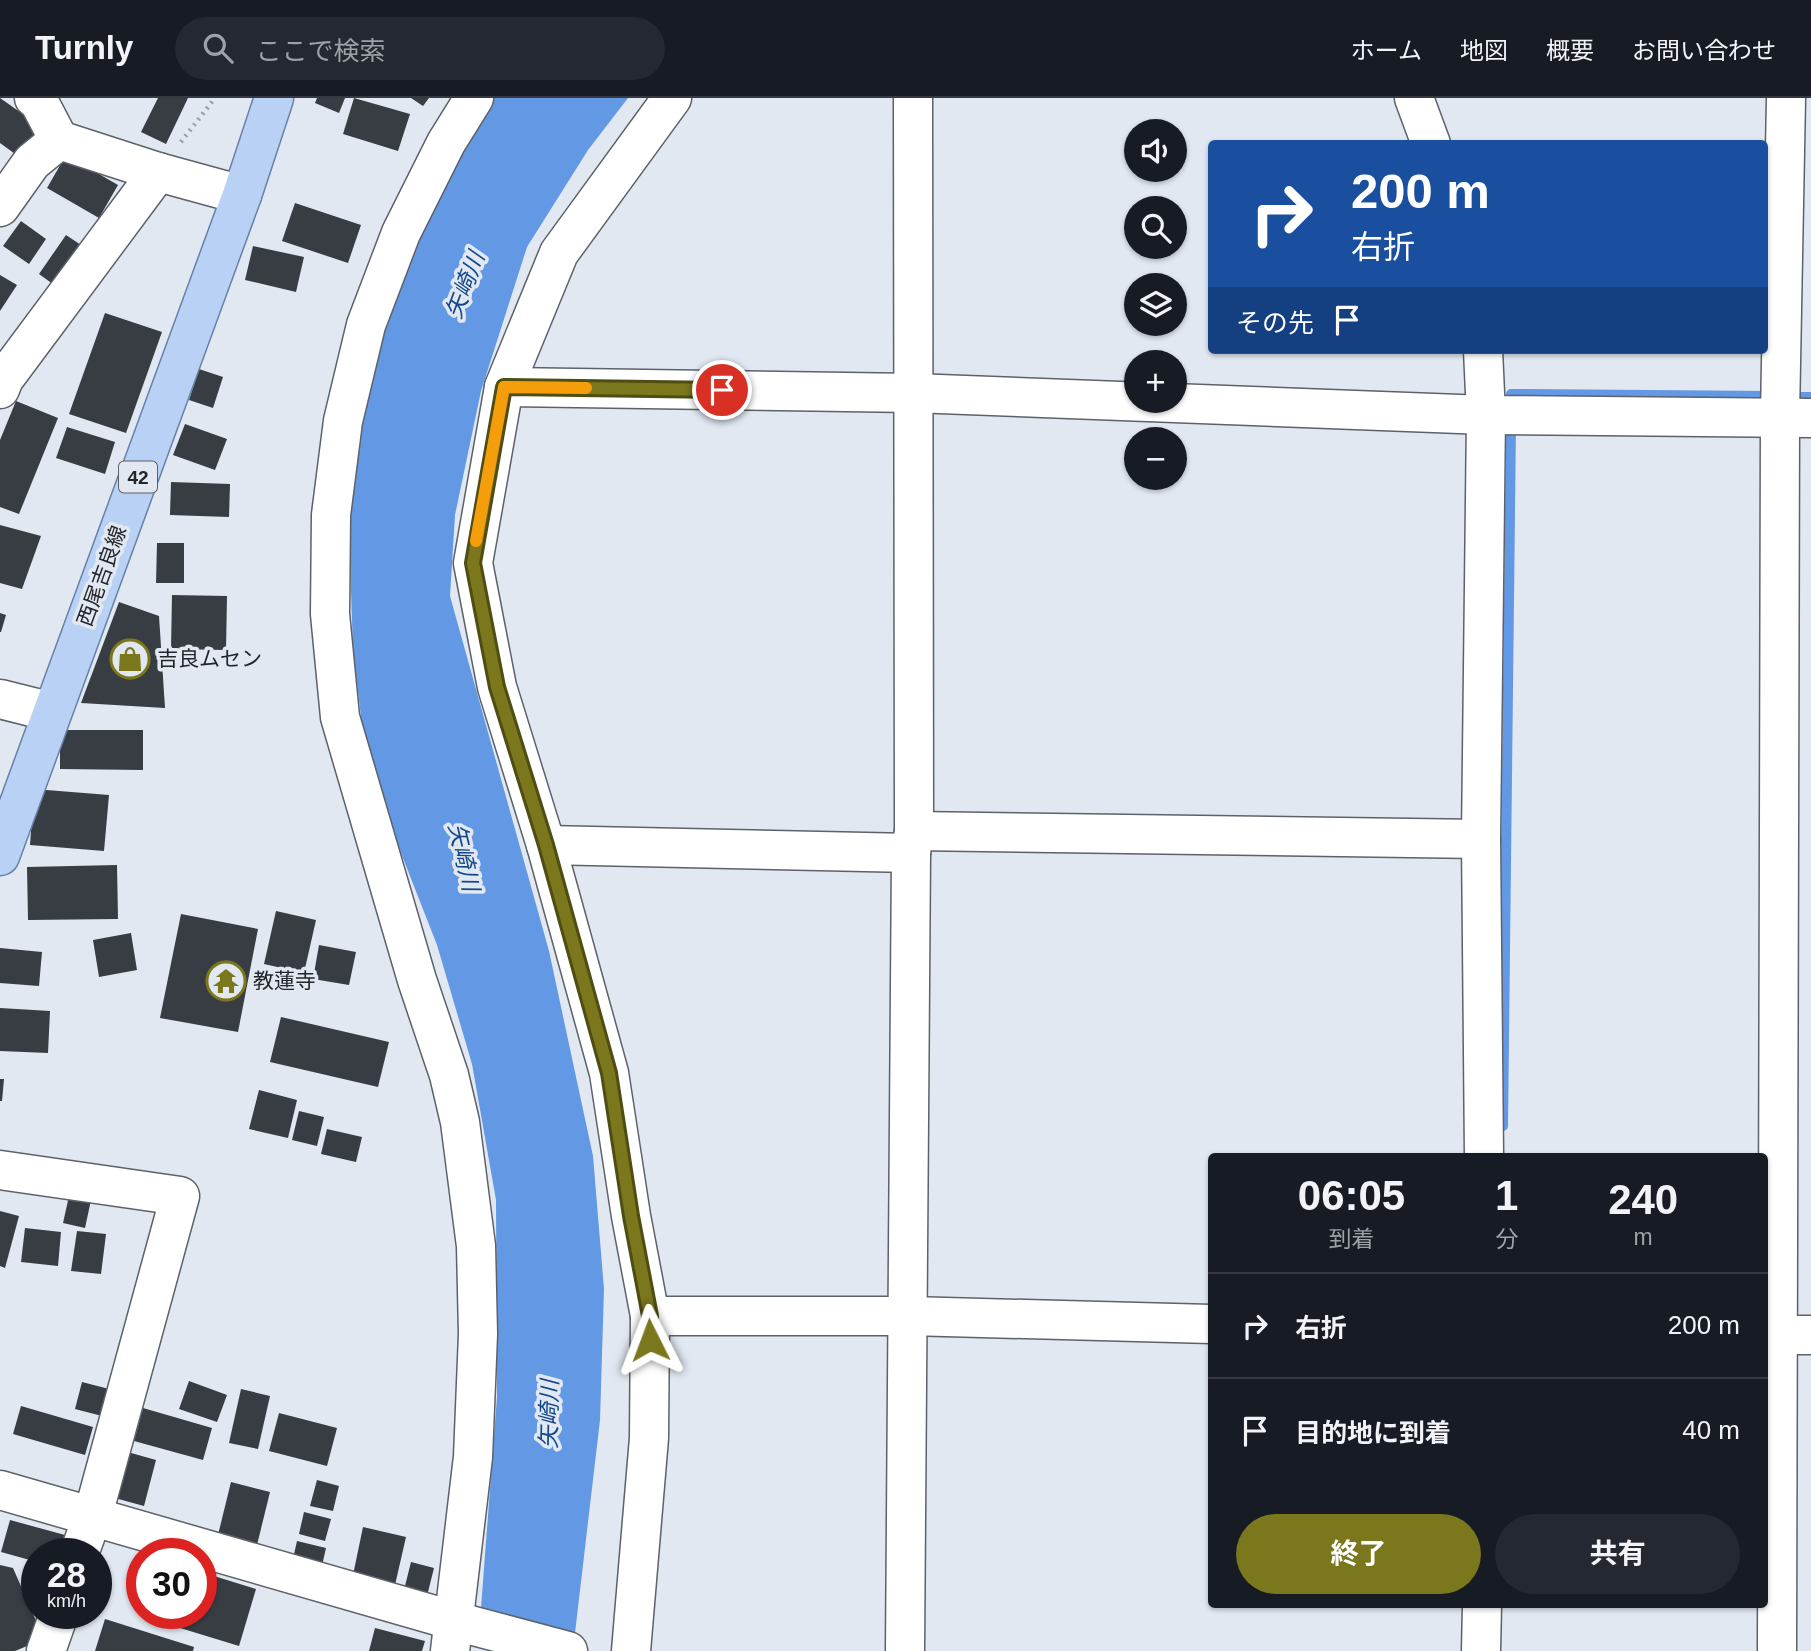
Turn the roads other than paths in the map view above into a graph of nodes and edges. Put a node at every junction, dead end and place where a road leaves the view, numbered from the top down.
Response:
1 (34, 98) edge
2 (274, 98) edge
3 (474, 98) edge
4 (672, 98) edge
5 (912, 98) edge
6 (1414, 98) edge
7 (1786, 98) edge
8 (59, 140) junction
9 (1430, 140) edge
10 (158, 172) junction
11 (242, 195) junction
12 (0, 207) edge
13 (1483, 354) edge
14 (504, 387) junction
15 (0, 389) edge
16 (913, 393) junction
17 (1486, 415) junction
18 (1795, 417) edge
19 (0, 699) edge
20 (52, 712) junction
21 (1482, 839) junction
22 (912, 842) junction
23 (546, 845) junction
24 (0, 856) edge
25 (1484, 1153) edge
26 (0, 1170) edge
27 (650, 1316) junction
28 (909, 1316) junction
29 (1208, 1324) edge
30 (1784, 1335) edge
31 (0, 1490) edge
32 (93, 1515) junction
33 (85, 1538) edge
34 (1482, 1608) edge
35 (54, 1629) edge
36 (462, 1633) edge
37 (46, 1651) edge
38 (568, 1651) edge
39 (631, 1651) edge
40 (905, 1651) edge
41 (1481, 1651) edge
42 (1777, 1651) edge

1 - 8 street
2 - 11 main road, 西尾吉良線 / 42
3 - 36 street
4 - 14 street
5 - 16 street
6 - 9 street
7 - 18 street
8 - 10 street
8 - 12 street
10 - 11 street
10 - 15 street
11 - 20 main road, 西尾吉良線 / 42
13 - 17 street
14 - 16 street
14 - 23 street
16 - 17 street
16 - 22 street
17 - 18 street
17 - 21 street
18 - 30 street
19 - 20 street
20 - 24 main road, 西尾吉良線 / 42
21 - 22 street
21 - 25 street
22 - 23 street
22 - 28 street
23 - 27 street
26 - 32 street
27 - 28 street
27 - 39 street
28 - 29 street
28 - 40 street
30 - 42 street
31 - 32 street
32 - 33 street
32 - 36 street
34 - 41 street
35 - 37 street
36 - 38 street

